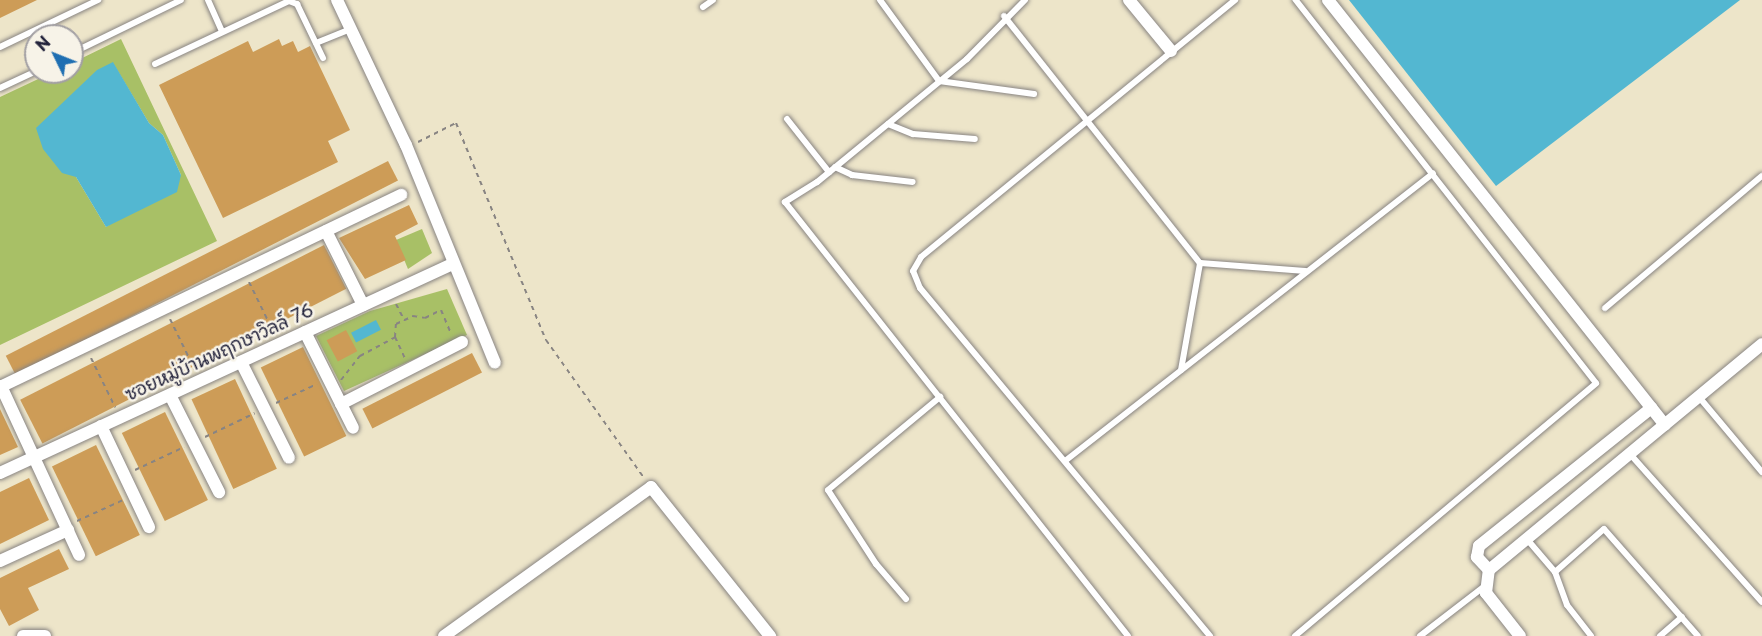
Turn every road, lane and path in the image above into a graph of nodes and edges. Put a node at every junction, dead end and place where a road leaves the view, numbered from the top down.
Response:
1 (98, 0) edge
2 (181, 0) edge
3 (207, 0) edge
4 (337, 0) edge
5 (713, 0) edge
6 (880, 0) edge
7 (1025, 0) edge
8 (1129, 0) edge
9 (1235, 0) edge
10 (1296, 0) edge
11 (1328, 0) edge
12 (703, 7) dead end
13 (1004, 16) junction
14 (351, 29) junction
15 (222, 31) junction
16 (316, 43) junction
17 (0, 46) edge
18 (84, 47) edge
19 (1171, 51) junction
20 (323, 58) dead end
21 (155, 64) dead end
22 (24, 77) edge
23 (939, 81) junction
24 (0, 88) edge
25 (1034, 94) dead end
26 (787, 118) dead end
27 (1086, 120) junction
28 (888, 124) junction
29 (975, 139) dead end
30 (406, 145) junction
31 (832, 170) junction
32 (1433, 174) junction
33 (1762, 176) edge
34 (913, 182) dead end
35 (401, 195) dead end
36 (326, 231) junction
37 (1200, 263) junction
38 (453, 264) junction
39 (243, 270) junction
40 (1306, 271) junction
41 (391, 292) junction
42 (363, 305) junction
43 (164, 308) junction
44 (1605, 308) dead end
45 (404, 320) junction
46 (305, 332) junction
47 (394, 337) junction
48 (279, 344) junction
49 (460, 344) joint
50 (1762, 344) edge
51 (85, 346) junction
52 (241, 362) junction
53 (495, 363) dead end
54 (410, 369) junction
55 (1181, 369) junction
56 (200, 381) junction
57 (331, 384) junction
58 (0, 387) edge
59 (170, 395) junction
60 (940, 397) junction
61 (1699, 397) junction
62 (341, 404) junction
63 (1651, 408) junction
64 (264, 409) junction
65 (120, 418) junction
66 (1665, 425) junction
67 (101, 426) junction
68 (352, 428) dead end
69 (194, 442) junction
70 (1630, 454) junction
71 (34, 458) junction
72 (289, 458) dead end
73 (1065, 461) junction
74 (1762, 472) edge
75 (0, 473) edge
76 (124, 475) junction
77 (651, 487) junction
78 (219, 492) dead end
79 (134, 495) junction
80 (149, 527) dead end
81 (67, 528) junction
82 (1526, 538) junction
83 (79, 555) dead end
84 (0, 561) edge
85 (1489, 570) junction
86 (1555, 572) junction
87 (1485, 586) junction
88 (906, 598) dead end
89 (1762, 602) edge
90 (1682, 617) junction
91 (22, 636) edge
92 (45, 636) edge
93 (444, 636) edge
94 (770, 636) edge
95 (1128, 636) edge
96 (1210, 636) edge
97 (1294, 636) edge
98 (1420, 636) edge
99 (1520, 636) edge
100 (1591, 636) edge
101 (1660, 636) edge
102 (1698, 636) edge

1 - 17 lane
2 - 18 lane
3 - 15 lane
4 - 14 street
5 - 12 lane
6 - 23 lane
7 - 13 lane
8 - 19 street
9 - 19 lane
10 - 32 lane
11 - 63 street
13 - 23 lane
13 - 27 lane
14 - 16 lane
14 - 30 street
15 - 16 lane
15 - 21 lane
16 - 20 lane
19 - 27 lane
22 - 24 lane
23 - 25 lane
23 - 28 lane
26 - 31 lane
27 - 37 lane
27 - 73 lane
28 - 29 lane
28 - 31 lane
30 - 38 street
30 - 77 path
31 - 34 lane
31 - 60 lane
32 - 40 lane
32 - 97 lane
33 - 44 lane
35 - 36 street
36 - 39 street
36 - 42 street
37 - 40 lane
37 - 55 lane
38 - 41 street, ซอยหมู่บ้านพฤกษาวิลล์ 76
38 - 53 street
39 - 43 street
39 - 48 path
40 - 55 lane
41 - 42 street, ซอยหมู่บ้านพฤกษาวิลล์ 76
41 - 45 path
42 - 46 street, ซอยหมู่บ้านพฤกษาวิลล์ 76
43 - 51 street
43 - 56 path
45 - 47 path
45 - 49 path
46 - 48 street, ซอยหมู่บ้านพฤกษาวิลล์ 76
46 - 57 street
47 - 54 path
47 - 57 path
48 - 52 street, ซอยหมู่บ้านพฤกษาวิลล์ 76
49 - 54 street
50 - 61 street
51 - 58 street
51 - 65 path
52 - 56 street, ซอยหมู่บ้านพฤกษาวิลล์ 76
52 - 64 street
54 - 62 street
55 - 73 lane
56 - 59 street, ซอยหมู่บ้านพฤกษาวิลล์ 76
57 - 62 street
57 - 64 path
58 - 71 street
59 - 65 street, ซอยหมู่บ้านพฤกษาวิลล์ 76
59 - 69 street
60 - 88 lane
60 - 95 lane
61 - 66 street
61 - 74 lane
62 - 68 street
63 - 66 street
63 - 85 street
64 - 69 path
64 - 72 street
65 - 67 street, ซอยหมู่บ้านพฤกษาวิลล์ 76
66 - 70 street
67 - 71 street, ซอยหมู่บ้านพฤกษาวิลล์ 76
67 - 76 street
69 - 76 path
69 - 78 street
70 - 82 street
70 - 89 lane
71 - 75 street, ซอยหมู่บ้านพฤกษาวิลล์ 76
71 - 81 street
73 - 96 lane
76 - 79 street
77 - 93 street
77 - 94 street
79 - 80 street
79 - 81 path
81 - 83 street
81 - 84 street
82 - 85 street
82 - 86 lane
85 - 87 street
86 - 90 lane
86 - 100 lane
87 - 98 lane
87 - 99 street
90 - 101 lane
90 - 102 lane
91 - 92 street

